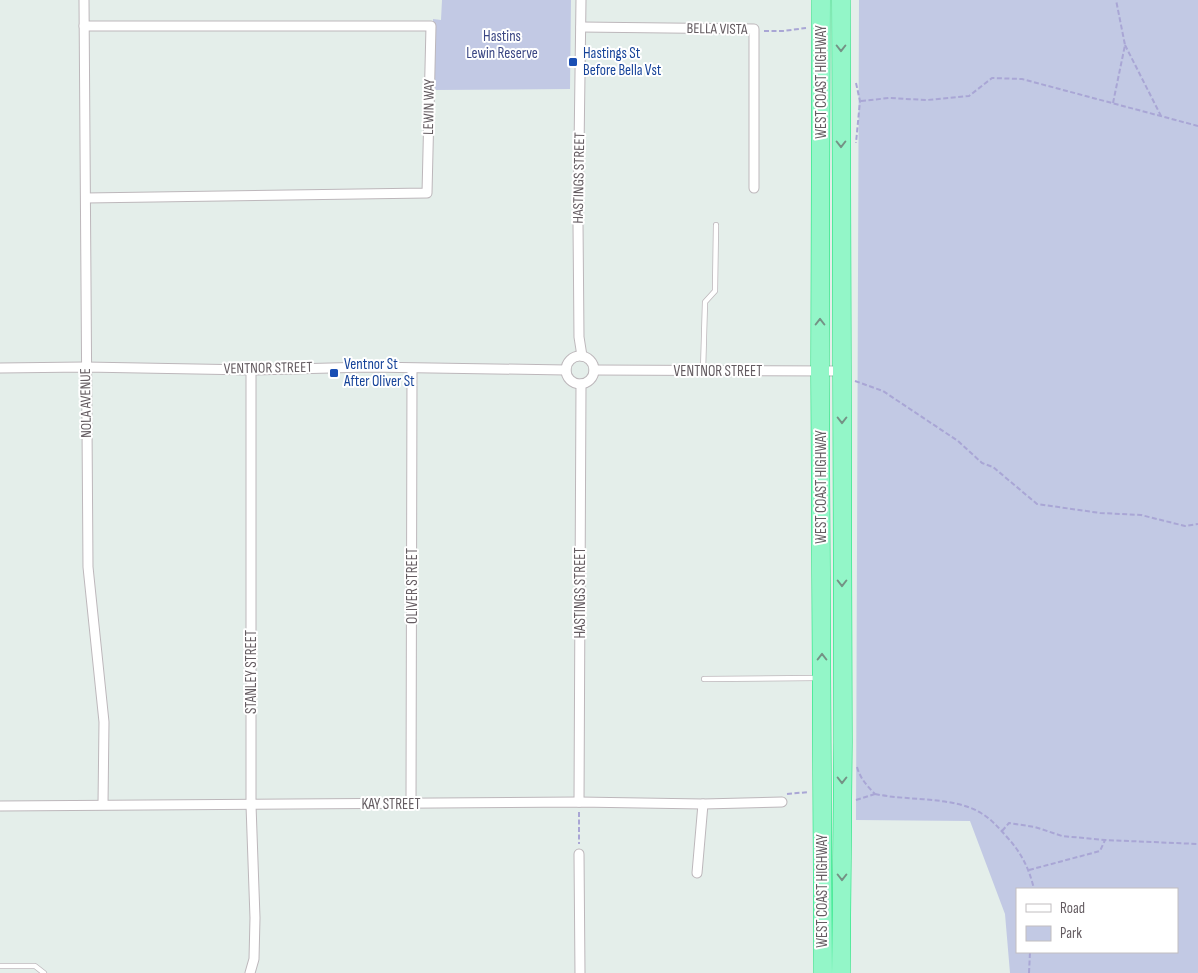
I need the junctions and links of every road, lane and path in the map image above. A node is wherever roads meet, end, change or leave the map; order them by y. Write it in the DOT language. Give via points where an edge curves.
graph roads {
  1 [pos="84,0"];
  2 [pos="581,0"];
  3 [pos="821,0"];
  4 [pos="841,0"];
  5 [pos="1116,0"];
  6 [pos="84,26"];
  7 [pos="581,27"];
  8 [pos="808,28"];
  9 [pos="754,32"];
  10 [pos="1125,45"];
  11 [pos="841,95"];
  12 [pos="860,101"];
  13 [pos="1113,103"];
  14 [pos="1161,116"];
  15 [pos="821,118"];
  16 [pos="1198,126"];
  17 [pos="754,188"];
  18 [pos="86,198"];
  19 [pos="716,225"];
  20 [pos="582,356"];
  21 [pos="85,367"];
  22 [pos="0,368"];
  23 [pos="412,368"];
  24 [pos="251,370"];
  25 [pos="566,370"];
  26 [pos="594,370"];
  27 [pos="703,371"];
  28 [pos="820,371"];
  29 [pos="848,376"];
  30 [pos="581,384"];
  31 [pos="1198,524"];
  32 [pos="822,678"];
  33 [pos="704,679"];
  34 [pos="822,741"];
  35 [pos="842,742"];
  36 [pos="875,794"];
  37 [pos="579,802"];
  38 [pos="782,802"];
  39 [pos="103,804"];
  40 [pos="411,804"];
  41 [pos="703,804"];
  42 [pos="251,805"];
  43 [pos="0,806"];
  44 [pos="1002,831"];
  45 [pos="1105,840"];
  46 [pos="1198,844"];
  47 [pos="579,854"];
  48 [pos="1029,870"];
  49 [pos="696,873"];
  50 [pos="1034,888"];
  51 [pos="1030,953"];
  52 [pos="0,966"];
  53 [pos="44,973"];
  54 [pos="250,973"];
  55 [pos="580,973"];
  56 [pos="823,973"];
  57 [pos="841,973"];
  58 [pos="1029,973"];
  1 -- 6 [label="street, NOLA AVENUE"];
  2 -- 7 [label="street, HASTINGS STREET"];
  3 -- 15 [label="highway, WEST COAST HIGHWAY"];
  4 -- 11 [label="highway, WEST COAST HIGHWAY, one-way"];
  5 -- 10 [label="path"];
  6 -- 18 [label="street, NOLA AVENUE"];
  6 -- 18 [label="street, LEWIN WAY" via="431,26 428,193"];
  7 -- 9 [label="street, BELLA VISTA" via="754,29"];
  7 -- 20 [label="street, HASTINGS STREET" via="578,232"];
  8 -- 9 [label="path"];
  9 -- 17 [label="street, BELLA VISTA"];
  10 -- 13 [label="path"];
  10 -- 14 [label="path"];
  11 -- 15 [label="highway" via="830,96"];
  11 -- 29 [label="highway, WEST COAST HIGHWAY, one-way"];
  12 -- 13 [label="path" via="970,96 992,78 1022,79"];
  13 -- 14 [label="path"];
  14 -- 16 [label="path"];
  28 -- 15 [label="highway, WEST COAST HIGHWAY, one-way"];
  18 -- 21 [label="street, NOLA AVENUE"];
  19 -- 27 [label="lane" via="715,291 705,302"];
  20 -- 25 [label="street" via="572,359"];
  20 -- 26 [label="street" via="591,361"];
  21 -- 22 [label="street, VENTNOR STREET"];
  21 -- 24 [label="street, VENTNOR STREET"];
  21 -- 39 [label="street, NOLA AVENUE" via="88,567 104,722"];
  23 -- 24 [label="street, VENTNOR STREET"];
  23 -- 25 [label="street, VENTNOR STREET"];
  23 -- 40 [label="street, OLIVER STREET"];
  24 -- 42 [label="street, STANLEY STREET"];
  25 -- 30 [label="street" via="571,381"];
  26 -- 27 [label="street, VENTNOR STREET"];
  26 -- 30 [label="street" via="588,382"];
  27 -- 28 [label="street, VENTNOR STREET"];
  28 -- 29 [label="street, VENTNOR STREET"];
  32 -- 28 [label="highway, WEST COAST HIGHWAY, one-way"];
  29 -- 31 [label="path" via="883,391 951,436 1037,504 1100,514 1141,515 1185,526"];
  29 -- 35 [label="highway, WEST COAST HIGHWAY, one-way"];
  30 -- 37 [label="street, HASTINGS STREET"];
  32 -- 33 [label="lane"];
  32 -- 34 [label="highway, WEST COAST HIGHWAY"];
  34 -- 35 [label="highway"];
  34 -- 56 [label="highway, WEST COAST HIGHWAY"];
  35 -- 57 [label="highway, WEST COAST HIGHWAY, one-way"];
  36 -- 44 [label="path" via="961,805 978,811"];
  37 -- 40 [label="street, KAY STREET"];
  37 -- 41 [label="street, KAY STREET"];
  37 -- 47 [label="path"];
  38 -- 41 [label="street, KAY STREET"];
  39 -- 42 [label="street, KAY STREET"];
  39 -- 43 [label="street, KAY STREET"];
  40 -- 42 [label="street, KAY STREET"];
  41 -- 49 [label="street"];
  42 -- 54 [label="street, STANLEY STREET" via="254,959"];
  44 -- 45 [label="path" via="1009,823 1062,836"];
  44 -- 48 [label="path" via="1021,854"];
  45 -- 46 [label="path"];
  45 -- 48 [label="path" via="1100,851"];
  47 -- 55 [label="street"];
  48 -- 50 [label="path"];
  51 -- 58 [label="path"];
  52 -- 53 [label="lane" via="35,966"];
}
